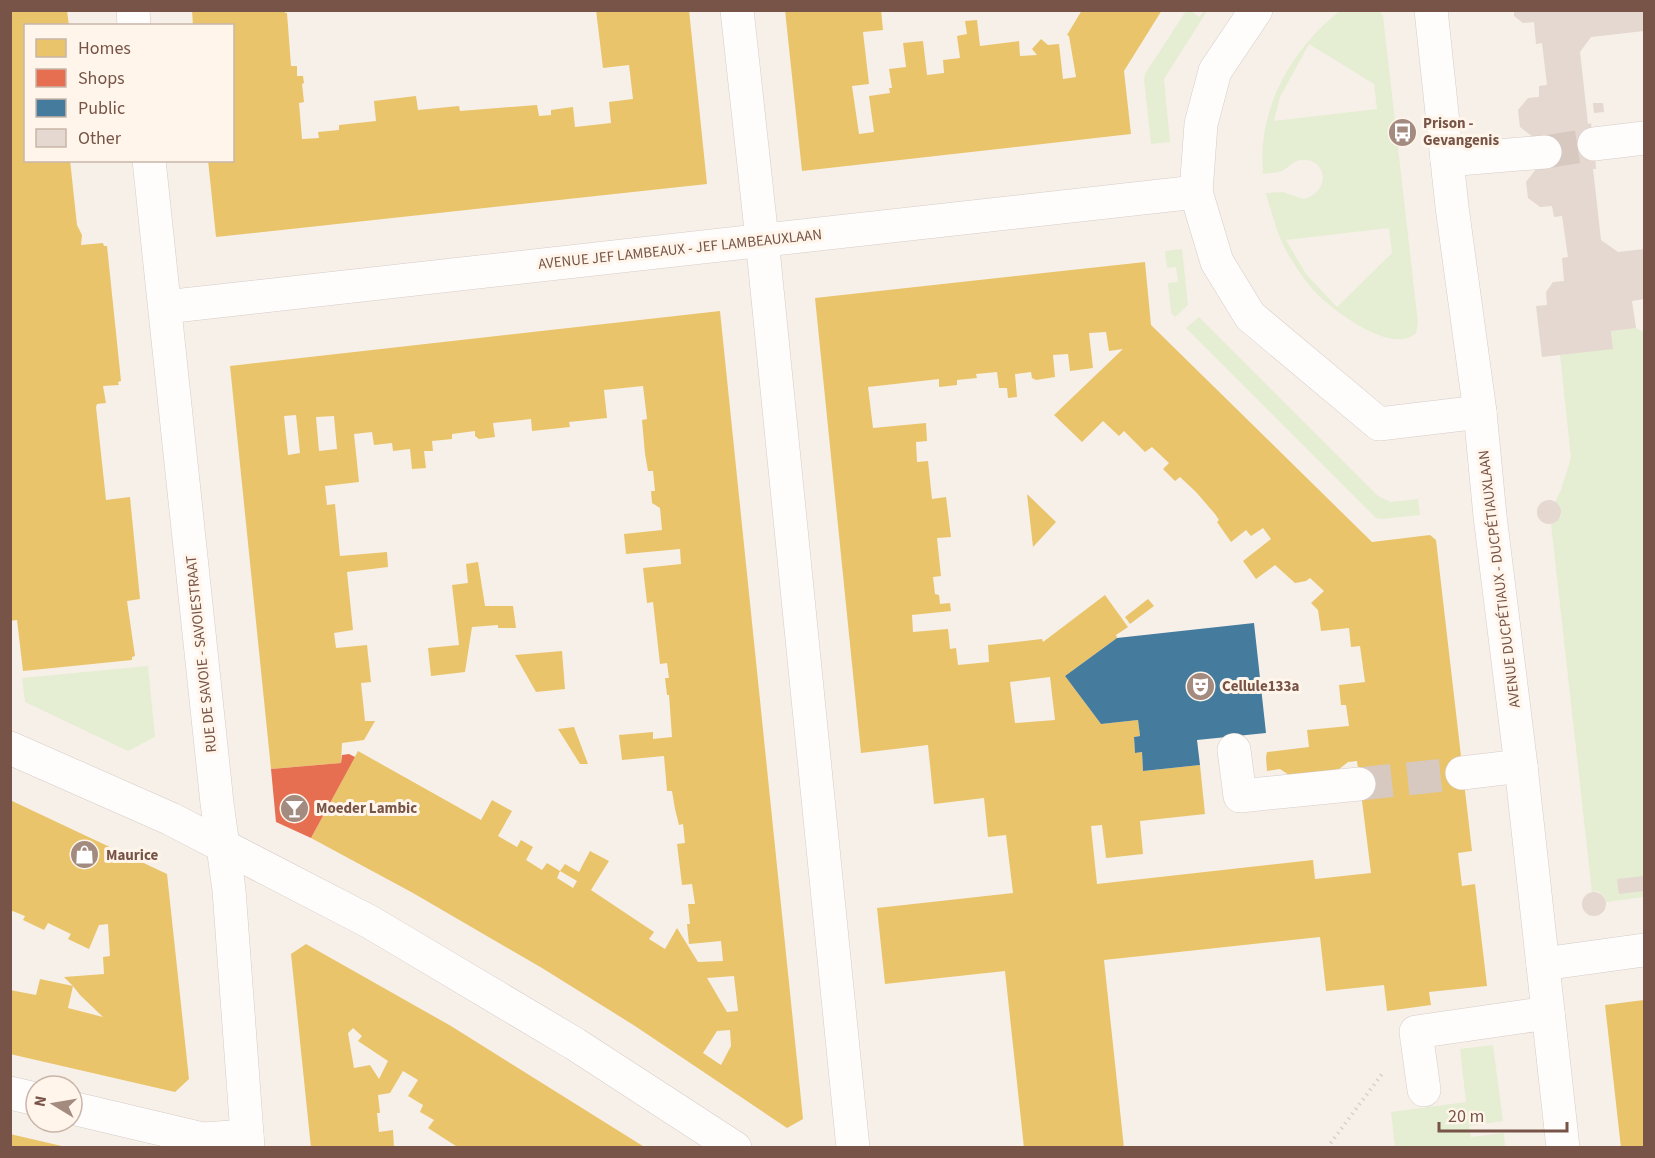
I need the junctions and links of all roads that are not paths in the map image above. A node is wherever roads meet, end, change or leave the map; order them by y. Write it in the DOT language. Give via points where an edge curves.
graph roads {
  1 [pos="737,10"];
  2 [pos="1257,10"];
  3 [pos="1431,10"];
  4 [pos="1644,138"];
  5 [pos="1594,144"];
  6 [pos="1545,152"];
  7 [pos="1447,160"];
  8 [pos="149,162"];
  9 [pos="1196,192"];
  10 [pos="762,239"];
  11 [pos="165,307"];
  12 [pos="1480,412"];
  13 [pos="10,748"];
  14 [pos="1234,750"];
  15 [pos="1521,766"];
  16 [pos="1462,772"];
  17 [pos="1359,784"];
  18 [pos="223,847"];
  19 [pos="1644,950"];
  20 [pos="1543,963"];
  21 [pos="1548,1013"];
  22 [pos="1424,1090"];
  23 [pos="84,1111"];
  24 [pos="247,1142"];
  25 [pos="735,1148"];
  26 [pos="853,1148"];
  27 [pos="1563,1148"];
  1 -- 10 [label="street"];
  2 -- 9 [label="street" via="1215,71 1201,124"];
  3 -- 7 [label="street, AVENUE DUCPÉTIAUX - DUCPÉTIAUXLAAN"];
  4 -- 5 [label="street"];
  6 -- 7 [label="street"];
  7 -- 12 [label="street, AVENUE DUCPÉTIAUX - DUCPÉTIAUXLAAN"];
  8 -- 11 [label="street, RUE DE SAVOIE - SAVOIESTRAAT"];
  9 -- 10 [label="street, AVENUE JEF LAMBEAUX - JEF LAMBEAUXLAAN"];
  9 -- 12 [label="street" via="1217,262 1250,316 1379,424"];
  10 -- 11 [label="street, AVENUE JEF LAMBEAUX - JEF LAMBEAUXLAAN"];
  10 -- 26 [label="street"];
  11 -- 18 [label="street, RUE DE SAVOIE - SAVOIESTRAAT"];
  12 -- 15 [label="street, AVENUE DUCPÉTIAUX - DUCPÉTIAUXLAAN"];
  13 -- 18 [label="street" via="171,819"];
  14 -- 17 [label="street" via="1240,796"];
  15 -- 16 [label="street"];
  15 -- 20 [label="street, AVENUE DUCPÉTIAUX - DUCPÉTIAUXLAAN"];
  18 -- 24 [label="street, RUE DE SAVOIE - SAVOIESTRAAT"];
  18 -- 25 [label="street" via="370,922 575,1044"];
  19 -- 20 [label="street"];
  20 -- 21 [label="street, AVENUE DUCPÉTIAUX - DUCPÉTIAUXLAAN"];
  21 -- 22 [label="street" via="1416,1032"];
  21 -- 27 [label="street, AVENUE DUCPÉTIAUX - DUCPÉTIAUXLAAN"];
  23 -- 24 [label="street" via="203,1139"];
}
